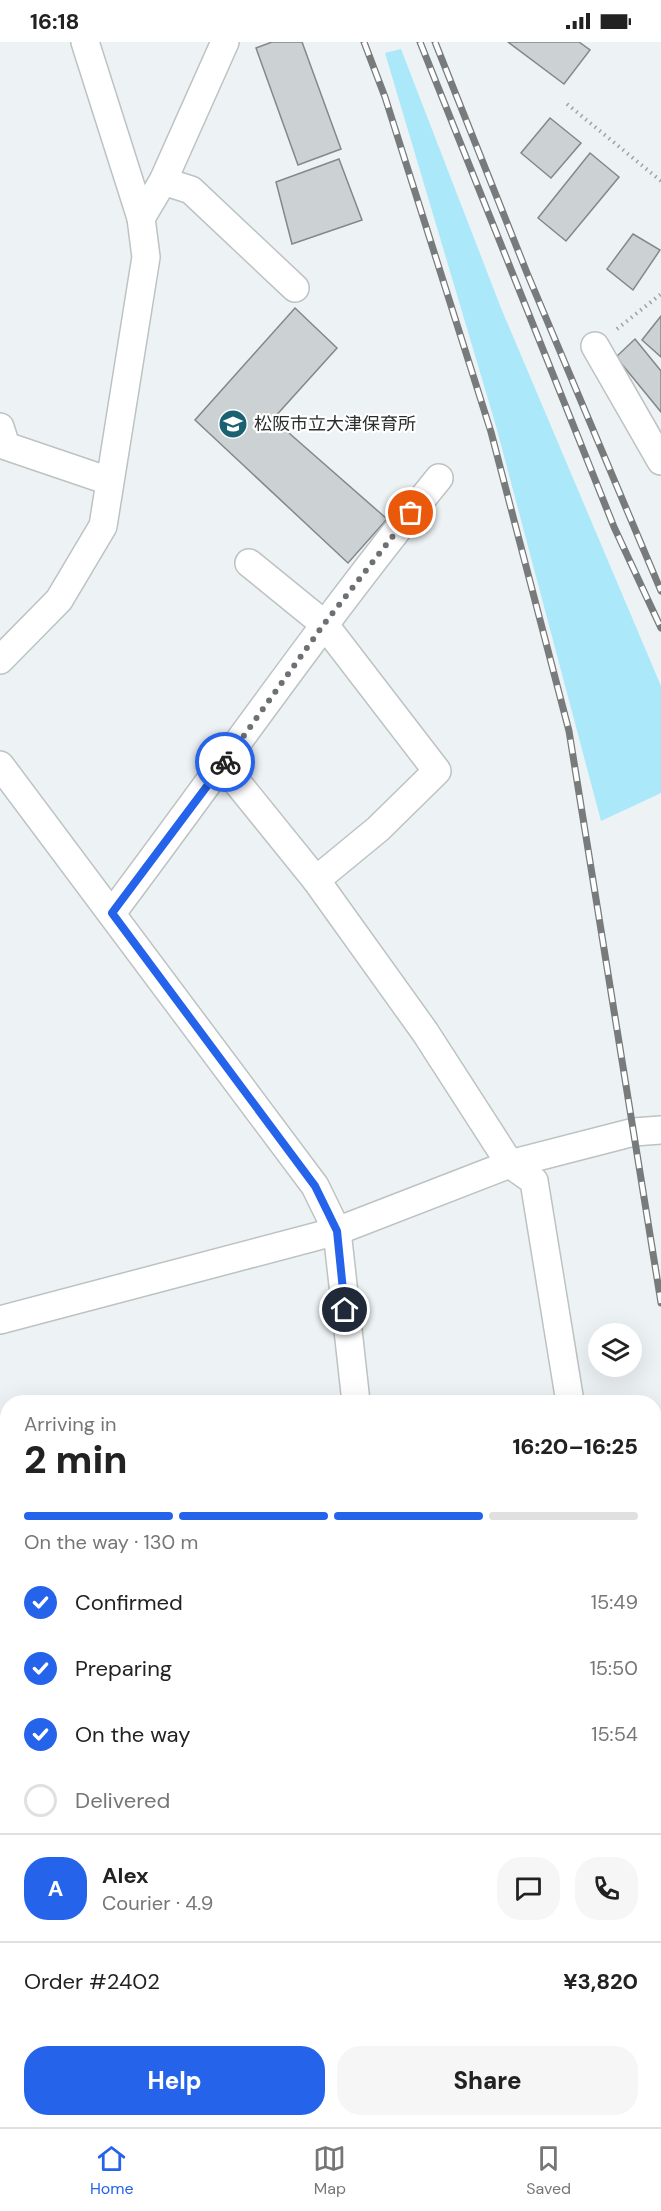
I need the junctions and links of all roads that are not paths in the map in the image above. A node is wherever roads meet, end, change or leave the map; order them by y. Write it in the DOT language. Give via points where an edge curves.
graph roads {
  1 [pos="85,42"];
  2 [pos="225,42"];
  3 [pos="163,181"];
  4 [pos="141,218"];
  5 [pos="296,288"];
  6 [pos="596,346"];
  7 [pos="0,426"];
  8 [pos="661,460"];
  9 [pos="439,478"];
  10 [pos="109,481"];
  11 [pos="249,563"];
  12 [pos="324,624"];
  13 [pos="0,660"];
  14 [pos="0,765"];
  15 [pos="223,765"];
  16 [pos="316,880"];
  17 [pos="112,913"];
  18 [pos="661,1130"];
  19 [pos="510,1164"];
  20 [pos="337,1231"];
  21 [pos="0,1320"];
  22 [pos="355,1395"];
  23 [pos="569,1395"];
  1 -- 4 [label="street"];
  2 -- 3 [label="street"];
  3 -- 4 [label="street"];
  3 -- 5 [label="street" via="191,190"];
  4 -- 10 [label="street" via="146,257"];
  6 -- 8 [label="street"];
  7 -- 10 [label="street" via="6,446"];
  9 -- 12 [label="street"];
  10 -- 13 [label="street" via="103,526 59,600"];
  11 -- 12 [label="street"];
  12 -- 15 [label="street"];
  12 -- 16 [label="street" via="437,771 378,829"];
  14 -- 17 [label="street"];
  15 -- 16 [label="street"];
  15 -- 17 [label="street"];
  16 -- 19 [label="street" via="425,1032"];
  17 -- 20 [label="street" via="315,1186"];
  18 -- 19 [label="street" via="634,1132"];
  19 -- 20 [label="street"];
  19 -- 23 [label="street" via="534,1181"];
  20 -- 21 [label="street"];
  20 -- 22 [label="street"];
}
